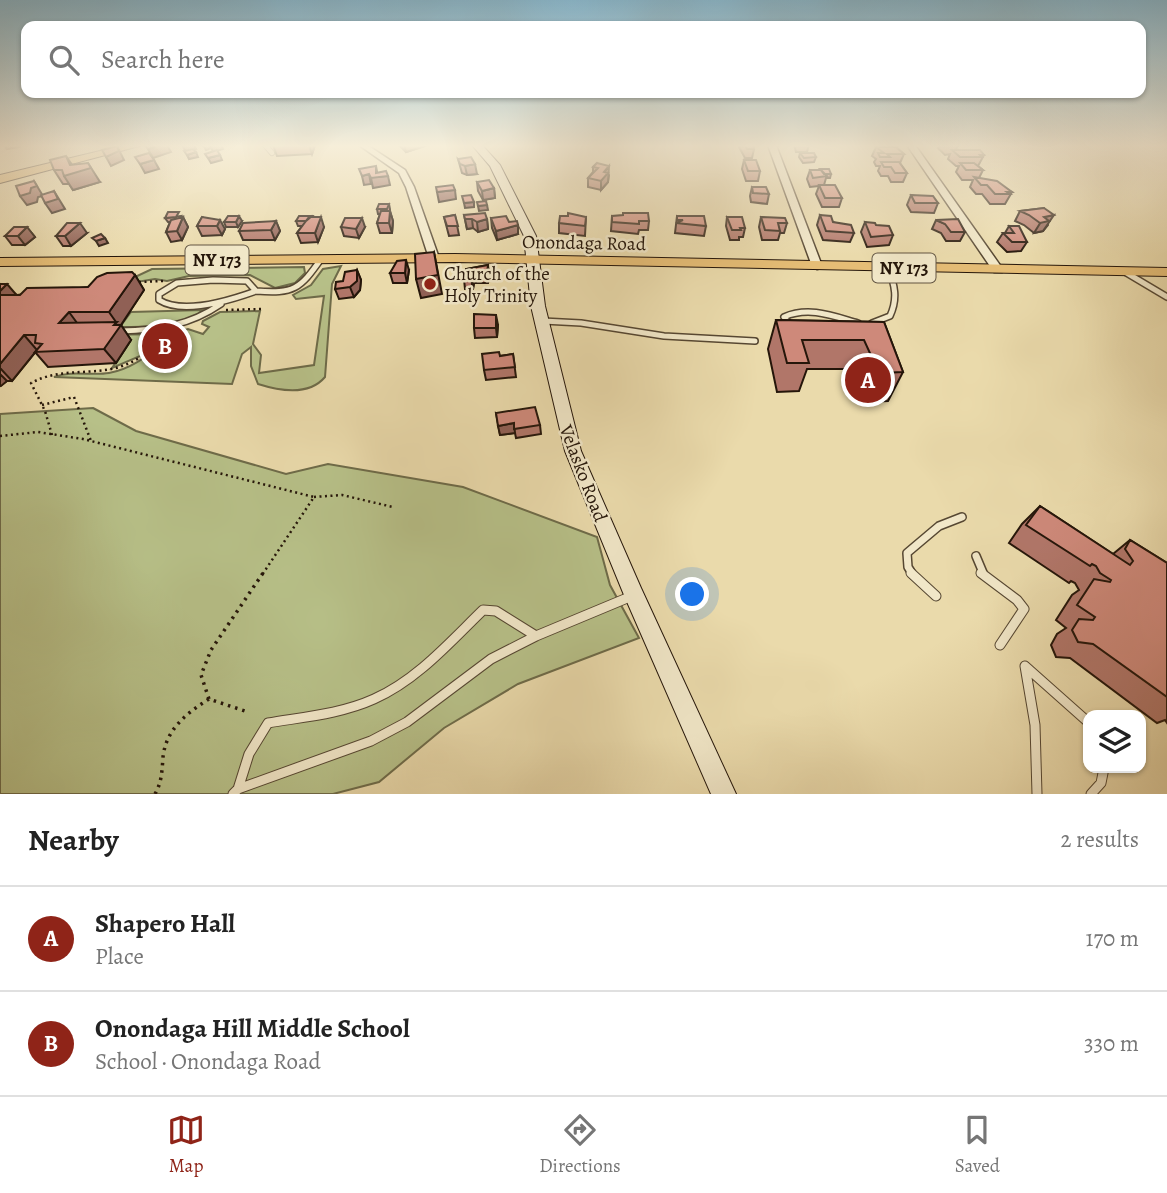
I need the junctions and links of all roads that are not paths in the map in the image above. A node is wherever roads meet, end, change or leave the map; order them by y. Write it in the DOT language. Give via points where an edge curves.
graph roads {
  1 [pos="406,182"];
  2 [pos="503,182"];
  3 [pos="786,182"];
  4 [pos="937,182"];
  5 [pos="434,258"];
  6 [pos="321,259"];
  7 [pos="531,260"];
  8 [pos="0,262"];
  9 [pos="817,267"];
  10 [pos="888,268"];
  11 [pos="998,270"];
  12 [pos="1125,271"];
  13 [pos="1167,272"];
  14 [pos="256,291"];
  15 [pos="1167,298"];
  16 [pos="222,307"];
  17 [pos="541,321"];
  18 [pos="800,329"];
  19 [pos="115,331"];
  20 [pos="755,341"];
  21 [pos="961,517"];
  22 [pos="976,556"];
  23 [pos="634,595"];
  24 [pos="936,596"];
  25 [pos="536,636"];
  26 [pos="1000,645"];
  27 [pos="1083,718"];
  28 [pos="1103,773"];
  29 [pos="235,792"];
  30 [pos="724,794"];
  31 [pos="1037,794"];
  32 [pos="1091,794"];
  1 -- 5 [label="street"];
  2 -- 7 [label="street, Velasko Road" via="530,236"];
  3 -- 9 [label="street"];
  4 -- 11 [label="street"];
  5 -- 6 [label="main road, Onondaga Road / NY 173"];
  5 -- 7 [label="main road, Onondaga Road / NY 173"];
  6 -- 8 [label="main road, Onondaga Road / NY 173"];
  6 -- 14 [label="lane" via="310,277 294,289"];
  7 -- 9 [label="main road, Onondaga Road / NY 173"];
  7 -- 17 [label="street, Velasko Road"];
  9 -- 10 [label="main road, Onondaga Road / NY 173"];
  10 -- 11 [label="main road, Onondaga Road / NY 173"];
  10 -- 18 [label="lane" via="898,294 890,316 863,325 812,312 784,317"];
  11 -- 12 [label="main road, Onondaga Road / NY 173"];
  12 -- 13 [label="main road, Onondaga Road / NY 173"];
  12 -- 15 [label="lane"];
  14 -- 16 [label="lane"];
  14 -- 16 [label="lane" via="247,281 180,282 159,294 159,300 167,305"];
  16 -- 19 [label="lane" via="180,327"];
  17 -- 20 [label="lane"];
  17 -- 23 [label="street, Velasko Road" via="573,451"];
  21 -- 24 [label="lane" via="940,526 907,553 908,572"];
  22 -- 26 [label="lane" via="981,573 1024,609"];
  23 -- 25 [label="lane"];
  23 -- 30 [label="street, Velasko Road"];
  25 -- 29 [label="lane" via="491,659 407,722 371,741"];
  25 -- 29 [label="lane" via="496,611 483,610 424,666 374,699 268,723 253,742"];
  27 -- 31 [label="lane" via="1025,666 1035,725"];
  28 -- 32 [label="lane"];
}
